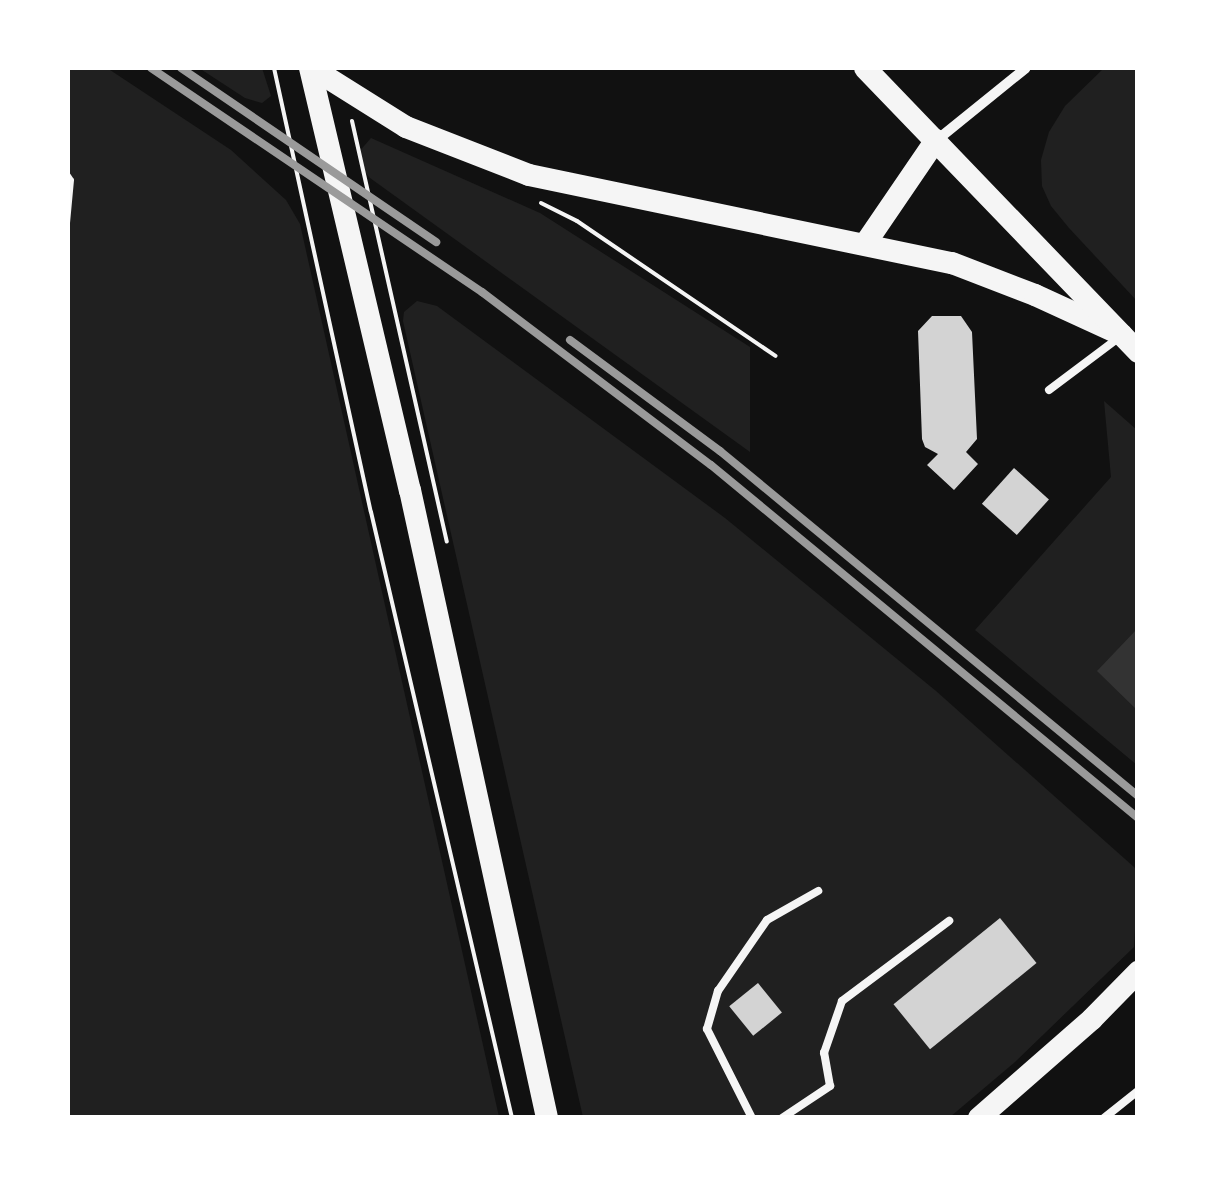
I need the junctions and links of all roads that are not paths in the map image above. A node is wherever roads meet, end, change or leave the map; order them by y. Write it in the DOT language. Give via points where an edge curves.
graph roads {
  1 [pos="311,68"];
  2 [pos="865,68"];
  3 [pos="1026,68"];
  4 [pos="936,140"];
  5 [pos="865,244"];
  6 [pos="1130,344"];
  7 [pos="1049,390"];
  8 [pos="818,891"];
  9 [pos="948,921"];
  10 [pos="1138,972"];
  11 [pos="1138,1092"];
  12 [pos="547,1118"];
  13 [pos="752,1118"];
  14 [pos="782,1118"];
  15 [pos="979,1118"];
  16 [pos="1104,1118"];
  1 -- 5 [label="main road" via="406,128 529,175"];
  1 -- 12 [label="main road"];
  2 -- 4 [label="main road"];
  3 -- 4 [label="street"];
  4 -- 5 [label="main road"];
  4 -- 6 [label="main road"];
  5 -- 6 [label="main road" via="952,263 1035,295"];
  6 -- 7 [label="lane"];
  8 -- 13 [label="lane" via="767,920 714,1004 707,1030"];
  9 -- 14 [label="lane" via="842,1001 824,1053 830,1086"];
  10 -- 15 [label="main road"];
  11 -- 16 [label="lane"];
}
